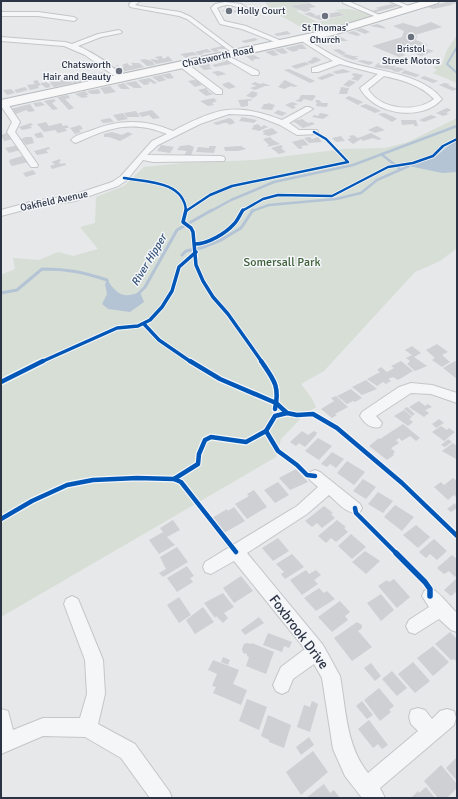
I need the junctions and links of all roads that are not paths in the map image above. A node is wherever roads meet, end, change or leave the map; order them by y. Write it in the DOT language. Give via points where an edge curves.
graph roads {
  1 [pos="137,1"];
  2 [pos="392,1"];
  3 [pos="434,1"];
  4 [pos="345,2"];
  5 [pos="410,8"];
  6 [pos="245,9"];
  7 [pos="1,14"];
  8 [pos="380,17"];
  9 [pos="74,19"];
  10 [pos="120,32"];
  11 [pos="1,39"];
  12 [pos="302,39"];
  13 [pos="282,43"];
  14 [pos="73,46"];
  15 [pos="236,53"];
  16 [pos="224,56"];
  17 [pos="340,61"];
  18 [pos="182,64"];
  19 [pos="315,70"];
  20 [pos="255,73"];
  21 [pos="382,74"];
  22 [pos="120,78"];
  23 [pos="2,104"];
  24 [pos="309,109"];
  25 [pos="228,112"];
  26 [pos="283,123"];
  27 [pos="314,132"];
  28 [pos="172,133"];
  29 [pos="75,140"];
  30 [pos="141,157"];
  31 [pos="221,159"];
  32 [pos="34,165"];
  33 [pos="1,213"];
  34 [pos="457,398"];
  35 [pos="375,423"];
  36 [pos="315,476"];
  37 [pos="328,487"];
  38 [pos="355,508"];
  39 [pos="236,552"];
  40 [pos="211,567"];
  41 [pos="72,604"];
  42 [pos="457,624"];
  43 [pos="415,626"];
  44 [pos="317,651"];
  45 [pos="282,685"];
  46 [pos="418,717"];
  47 [pos="1,718"];
  48 [pos="447,718"];
  49 [pos="87,728"];
  50 [pos="431,732"];
  51 [pos="4,743"];
  52 [pos="370,793"];
  53 [pos="162,798"];
  1 -- 15 [label="street" via="132,6 172,12 188,18"];
  2 -- 5 [label="street"];
  3 -- 5 [label="highway, Chatsworth Road"];
  4 -- 8 [label="street"];
  5 -- 8 [label="highway, Chatsworth Road"];
  6 -- 13 [label="street" via="242,5 235,4 218,5 214,8 222,23 244,27"];
  7 -- 9 [label="street" via="38,14"];
  8 -- 12 [label="highway, Chatsworth Road"];
  10 -- 14 [label="street" via="100,35"];
  11 -- 14 [label="street"];
  12 -- 13 [label="highway, Chatsworth Road"];
  12 -- 17 [label="street"];
  13 -- 15 [label="highway, Chatsworth Road"];
  14 -- 22 [label="street" via="101,61"];
  15 -- 16 [label="highway, Chatsworth Road"];
  16 -- 18 [label="highway, Chatsworth Road"];
  16 -- 20 [label="street"];
  17 -- 19 [label="street"];
  17 -- 21 [label="street"];
  18 -- 22 [label="highway, Chatsworth Road"];
  18 -- 25 [label="street" via="222,96"];
  21 -- 21 [label="street" via="424,87 435,93 438,99 433,105 408,112 385,105 369,96 364,88"];
  22 -- 23 [label="highway, Chatsworth Road"];
  23 -- 32 [label="street" via="16,122 11,132"];
  24 -- 26 [label="street"];
  25 -- 26 [label="street, Oakfield Avenue" via="251,113"];
  25 -- 28 [label="street, Oakfield Avenue"];
  26 -- 27 [label="street, Oakfield Avenue" via="292,134"];
  28 -- 29 [label="street" via="139,122 125,127 95,130"];
  28 -- 30 [label="street, Oakfield Avenue" via="155,143"];
  30 -- 31 [label="street"];
  30 -- 33 [label="street, Oakfield Avenue" via="124,178 115,184 72,199 34,204"];
  34 -- 35 [label="street" via="421,388 404,390 367,416"];
  36 -- 37 [label="street"];
  37 -- 38 [label="street"];
  37 -- 39 [label="street" via="302,510"];
  39 -- 40 [label="street"];
  39 -- 44 [label="street, Foxbrook Drive"];
  41 -- 49 [label="street" via="94,660 96,694"];
  42 -- 43 [label="street" via="435,603"];
  44 -- 45 [label="street" via="287,674"];
  44 -- 52 [label="street, Foxbrook Drive" via="331,676 343,749 352,769"];
  46 -- 50 [label="street"];
  47 -- 51 [label="street"];
  48 -- 50 [label="street, Foxbrook Drive"];
  49 -- 51 [label="street" via="42,727"];
  49 -- 53 [label="street" via="128,751"];
  50 -- 52 [label="street, Foxbrook Drive"];
}
